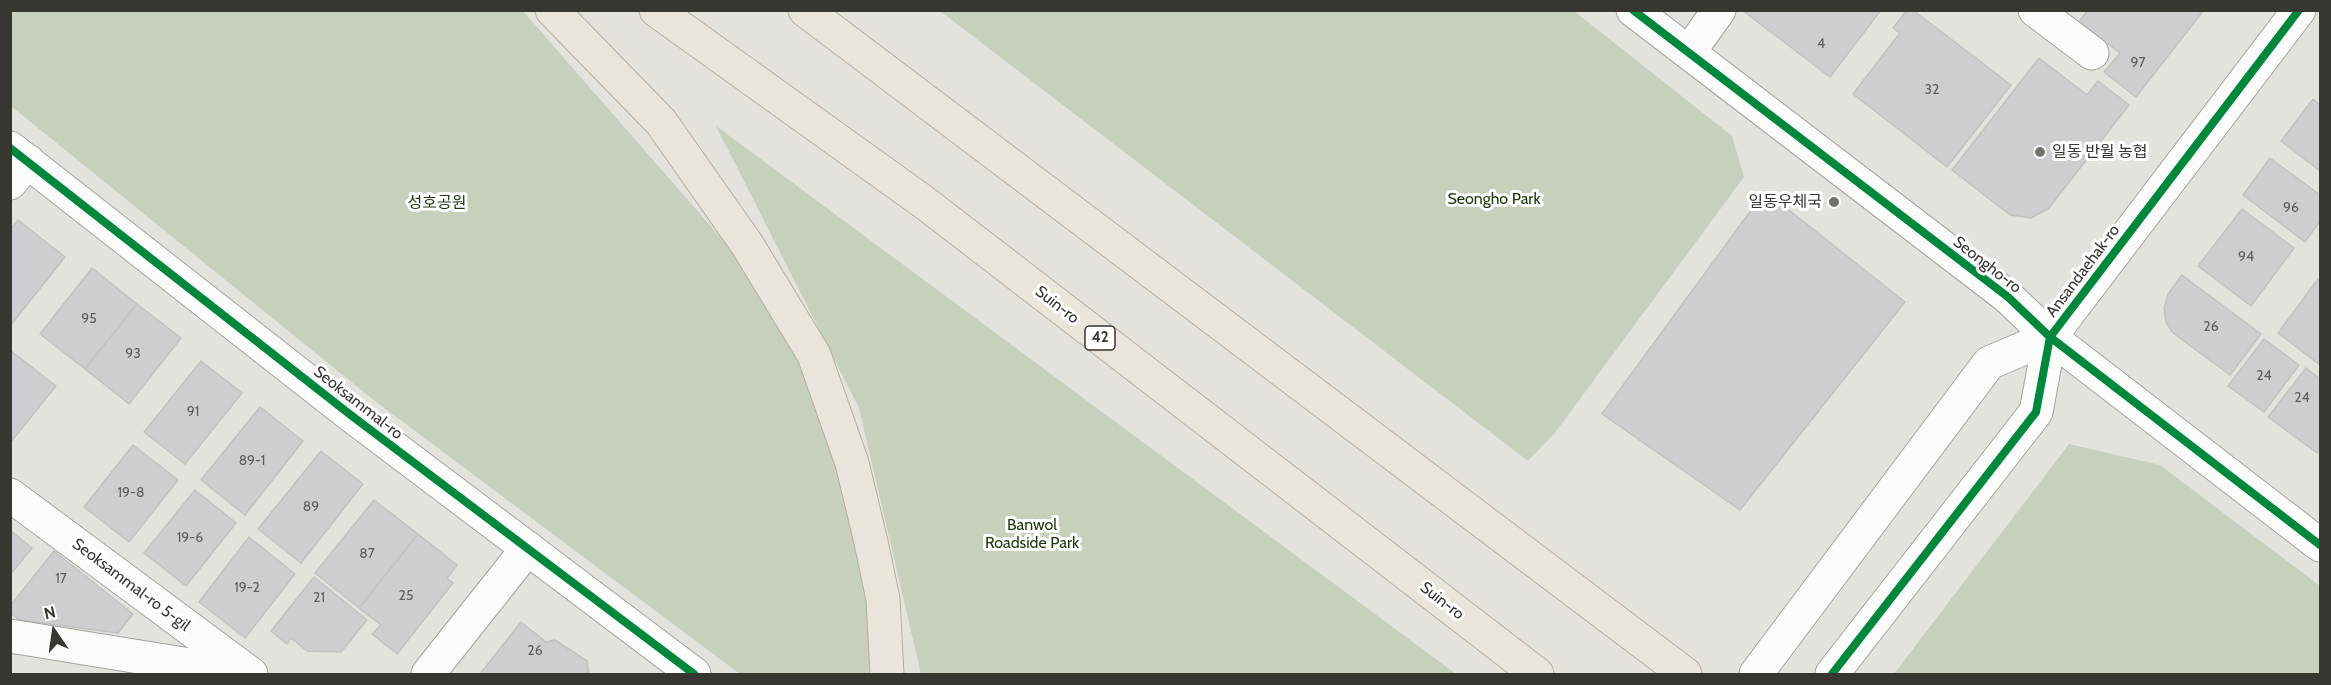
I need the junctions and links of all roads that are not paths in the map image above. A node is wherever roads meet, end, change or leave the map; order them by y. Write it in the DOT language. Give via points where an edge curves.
graph roads {
  1 [pos="552,10"];
  2 [pos="656,10"];
  3 [pos="806,10"];
  4 [pos="1633,10"];
  5 [pos="1719,10"];
  6 [pos="2035,10"];
  7 [pos="2299,10"];
  8 [pos="1689,52"];
  9 [pos="2092,54"];
  10 [pos="16,164"];
  11 [pos="2050,337"];
  12 [pos="10,495"];
  13 [pos="2320,545"];
  14 [pos="528,548"];
  15 [pos="10,636"];
  16 [pos="1679,670"];
  17 [pos="245,675"];
  18 [pos="251,675"];
  19 [pos="428,675"];
  20 [pos="694,675"];
  21 [pos="888,675"];
  22 [pos="1537,675"];
  23 [pos="1756,675"];
  24 [pos="1832,675"];
  1 -- 21 [label="highway" via="661,122 748,246 814,355 852,463 871,542 883,599"];
  2 -- 22 [label="highway, Suin-ro / 42" via="926,203"];
  3 -- 16 [label="highway"];
  4 -- 8 [label="street, Seongho-ro"];
  5 -- 8 [label="street"];
  6 -- 9 [label="street"];
  7 -- 11 [label="street, Ansandaehak-ro"];
  8 -- 11 [label="street, Seongho-ro" via="2008,297"];
  10 -- 14 [label="street, Seoksammal-ro"];
  11 -- 13 [label="street, Seongho-ro"];
  11 -- 23 [label="street, Ansandaehak-ro" via="1989,363"];
  11 -- 24 [label="street, Ansandaehak-ro" via="2036,412"];
  12 -- 18 [label="street, Seoksammal-ro 5-gil"];
  14 -- 19 [label="street"];
  14 -- 20 [label="street, Seoksammal-ro"];
  15 -- 17 [label="street"];
}
